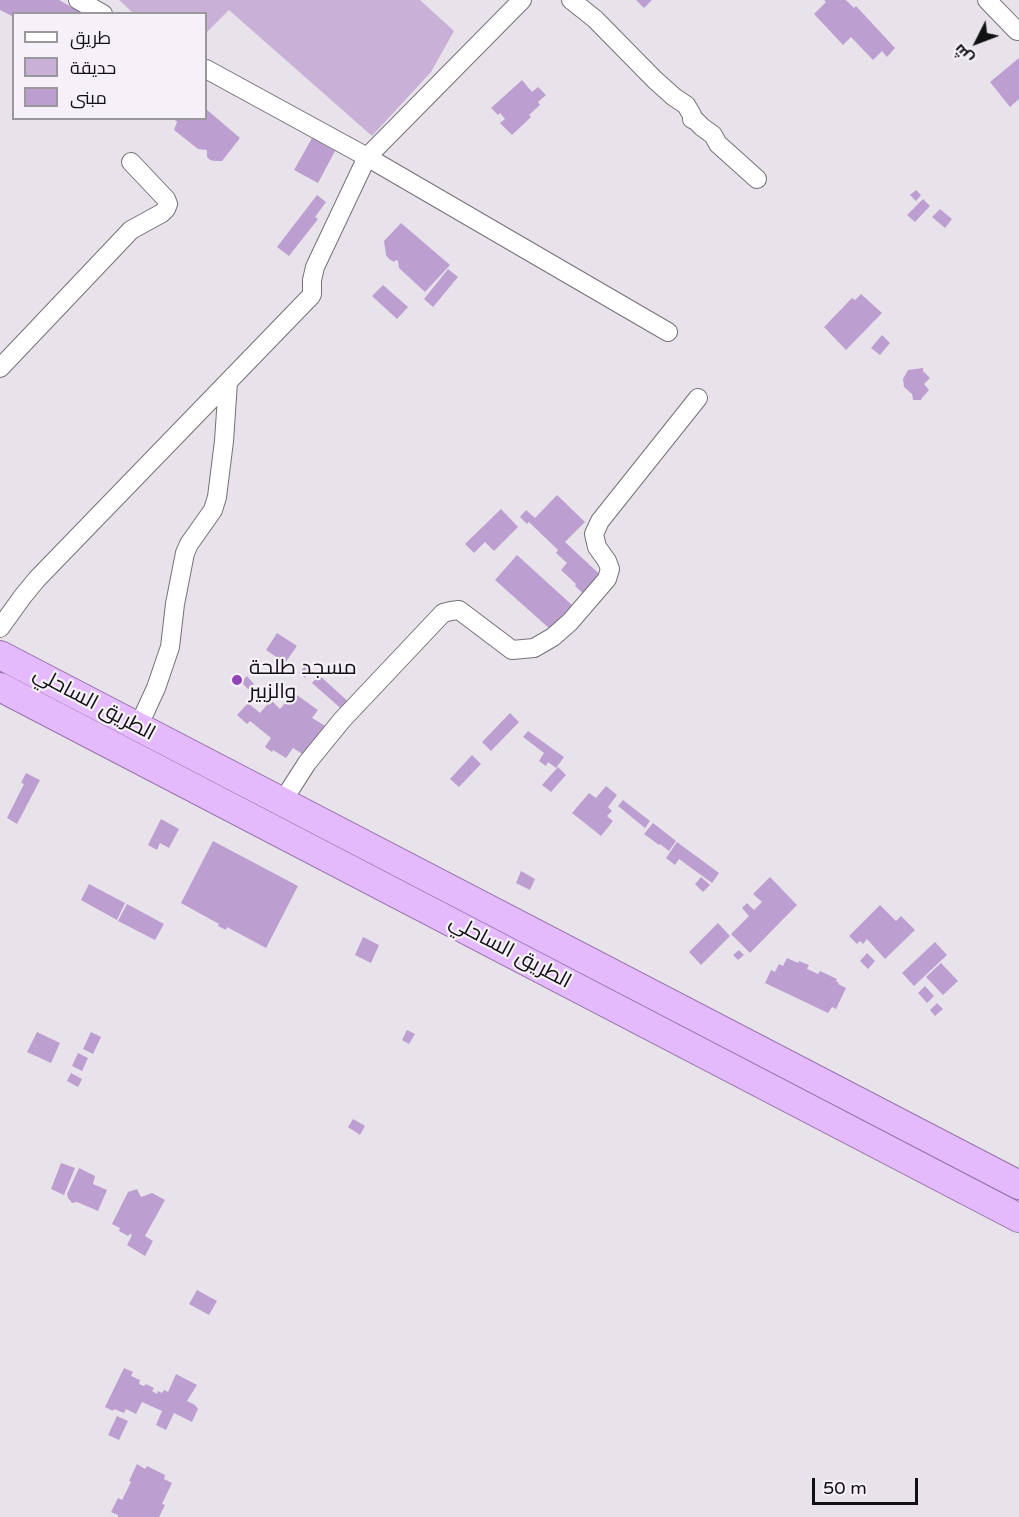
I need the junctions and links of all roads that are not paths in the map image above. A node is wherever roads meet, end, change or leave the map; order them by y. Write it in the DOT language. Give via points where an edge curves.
graph roads {
  1 [pos="78,0"];
  2 [pos="522,0"];
  3 [pos="571,0"];
  4 [pos="987,0"];
  5 [pos="99,12"];
  6 [pos="1018,32"];
  7 [pos="207,70"];
  8 [pos="367,157"];
  9 [pos="131,162"];
  10 [pos="758,180"];
  11 [pos="668,332"];
  12 [pos="0,368"];
  13 [pos="228,382"];
  14 [pos="698,398"];
  15 [pos="0,628"];
  16 [pos="0,655"];
  17 [pos="0,687"];
  18 [pos="138,727"];
  19 [pos="282,802"];
  20 [pos="1019,1185"];
  21 [pos="1019,1218"];
  1 -- 5 [label="street"];
  2 -- 8 [label="street"];
  3 -- 10 [label="street" via="686,105 692,119"];
  4 -- 6 [label="street"];
  7 -- 8 [label="street"];
  8 -- 11 [label="street"];
  8 -- 13 [label="street" via="315,267 312,294"];
  9 -- 12 [label="street" via="166,199 166,209 131,230"];
  13 -- 15 [label="street" via="37,579"];
  13 -- 18 [label="street" via="213,510 185,553 170,647"];
  14 -- 19 [label="street" via="600,520 594,534 610,569 607,579 570,622 534,648 512,650 459,610 443,614 342,720"];
  16 -- 18 [label="highway, الطريق الساحلي"];
  17 -- 21 [label="highway, الطريق الساحلي"];
  18 -- 19 [label="highway, الطريق الساحلي"];
  19 -- 20 [label="highway, الطريق الساحلي"];
}
